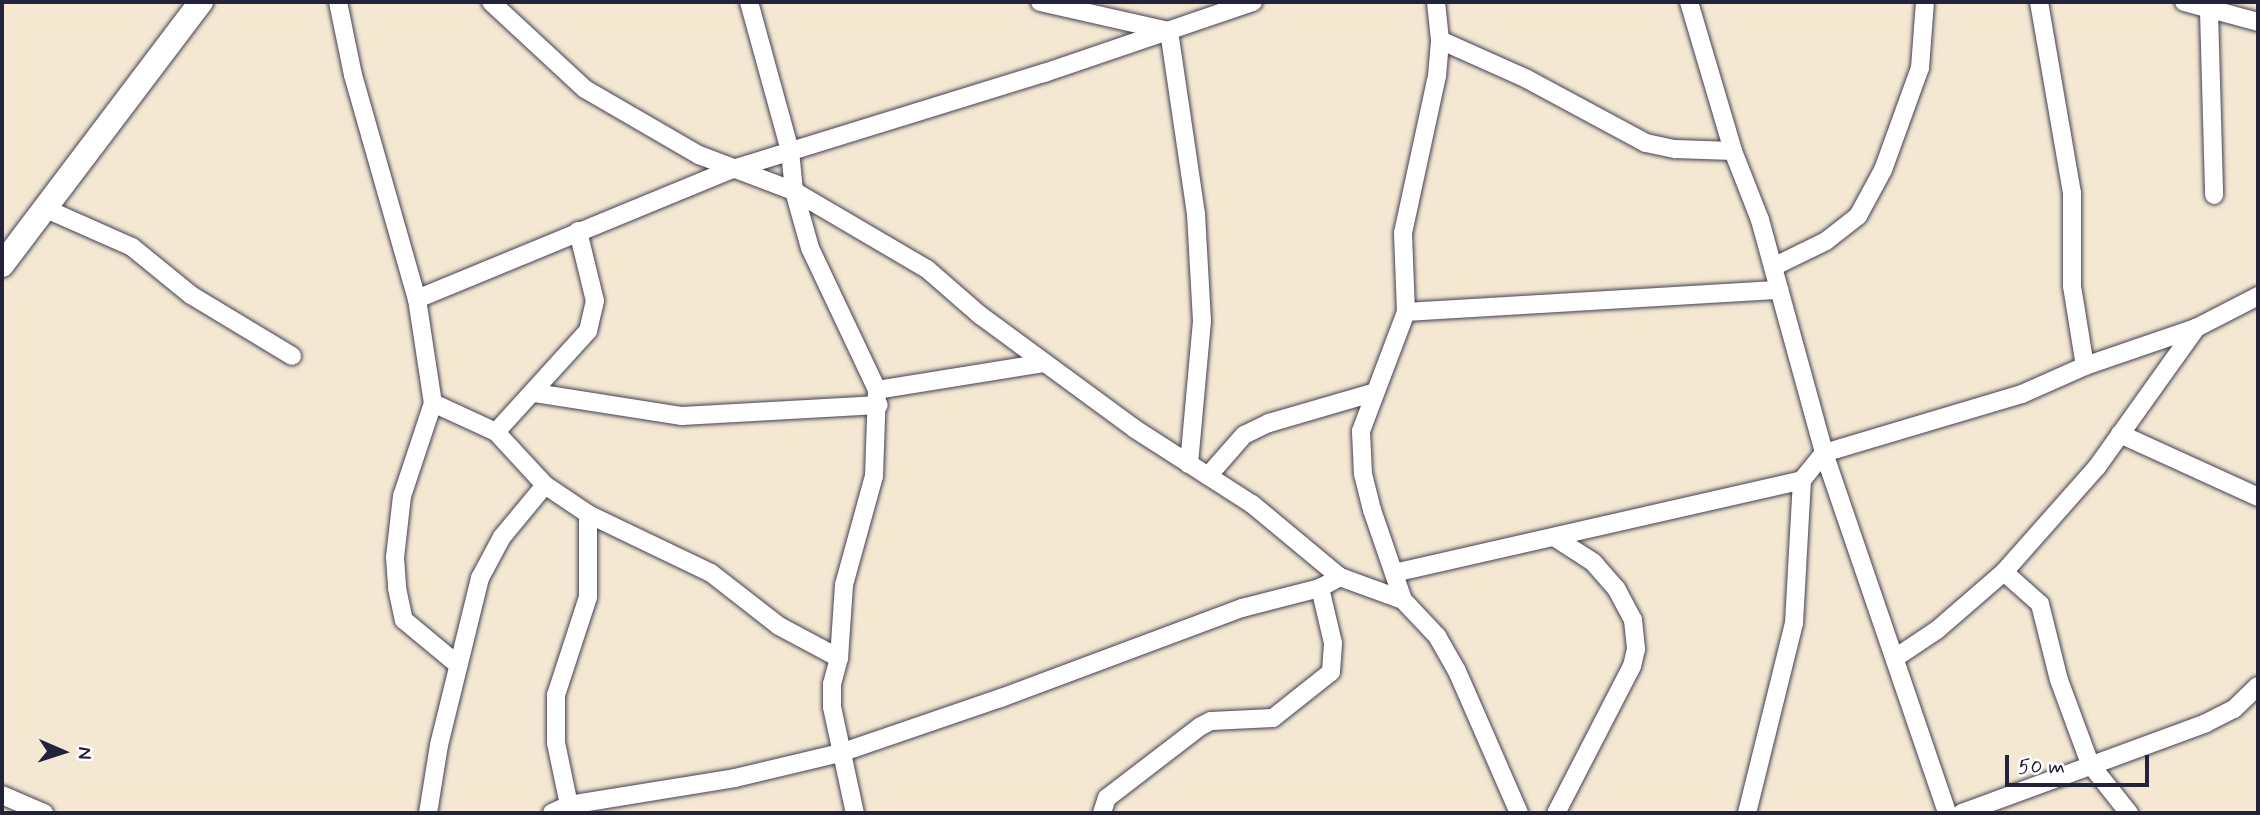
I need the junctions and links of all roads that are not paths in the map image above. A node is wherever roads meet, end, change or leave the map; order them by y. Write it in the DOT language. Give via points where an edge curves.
graph roads {
  1 [pos="201,2"];
  2 [pos="338,2"];
  3 [pos="491,2"];
  4 [pos="749,2"];
  5 [pos="1040,2"];
  6 [pos="1253,2"];
  7 [pos="1436,2"];
  8 [pos="1689,2"];
  9 [pos="1925,2"];
  10 [pos="2039,2"];
  11 [pos="2184,2"];
  12 [pos="1205,10"];
  13 [pos="2209,12"];
  14 [pos="2258,22"];
  15 [pos="1168,31"];
  16 [pos="1440,40"];
  17 [pos="790,151"];
  18 [pos="1732,151"];
  19 [pos="730,170"];
  20 [pos="794,191"];
  21 [pos="2214,195"];
  22 [pos="44,208"];
  23 [pos="578,231"];
  24 [pos="2,265"];
  25 [pos="1773,267"];
  26 [pos="1779,290"];
  27 [pos="2258,296"];
  28 [pos="418,299"];
  29 [pos="1406,312"];
  30 [pos="2196,328"];
  31 [pos="292,356"];
  32 [pos="1044,363"];
  33 [pos="2085,366"];
  34 [pos="535,393"];
  35 [pos="1372,393"];
  36 [pos="878,398"];
  37 [pos="433,403"];
  38 [pos="496,432"];
  39 [pos="2120,434"];
  40 [pos="1824,453"];
  41 [pos="1189,464"];
  42 [pos="1208,476"];
  43 [pos="1802,480"];
  44 [pos="545,485"];
  45 [pos="2258,497"];
  46 [pos="588,514"];
  47 [pos="1554,537"];
  48 [pos="2004,572"];
  49 [pos="1394,573"];
  50 [pos="1340,577"];
  51 [pos="1320,588"];
  52 [pos="1403,600"];
  53 [pos="839,658"];
  54 [pos="1895,658"];
  55 [pos="457,664"];
  56 [pos="2258,687"];
  57 [pos="840,753"];
  58 [pos="2090,764"];
  59 [pos="2,795"];
  60 [pos="569,805"];
  61 [pos="44,813"];
  62 [pos="428,813"];
  63 [pos="552,813"];
  64 [pos="855,813"];
  65 [pos="1102,813"];
  66 [pos="1519,813"];
  67 [pos="1556,813"];
  68 [pos="1747,813"];
  69 [pos="1947,813"];
  70 [pos="1962,813"];
  71 [pos="2129,813"];
  1 -- 22 [label="street"];
  2 -- 28 [label="street" via="354,75"];
  3 -- 19 [label="street" via="585,89 646,128"];
  4 -- 17 [label="street"];
  5 -- 15 [label="street"];
  6 -- 12 [label="street"];
  7 -- 16 [label="street"];
  8 -- 18 [label="street"];
  9 -- 25 [label="street" via="1920,68 1883,170 1858,216 1826,241"];
  10 -- 33 [label="street" via="2072,193 2072,286"];
  11 -- 13 [label="street"];
  12 -- 15 [label="street"];
  13 -- 14 [label="street"];
  13 -- 21 [label="street"];
  15 -- 17 [label="street"];
  15 -- 41 [label="street" via="1196,214 1202,321"];
  16 -- 18 [label="street" via="1527,79 1646,143"];
  16 -- 29 [label="street" via="1404,233"];
  17 -- 19 [label="street"];
  17 -- 20 [label="street"];
  18 -- 25 [label="street"];
  19 -- 20 [label="street"];
  19 -- 23 [label="street"];
  20 -- 32 [label="street" via="927,269"];
  20 -- 36 [label="street" via="810,248"];
  22 -- 24 [label="street"];
  22 -- 31 [label="street" via="132,247 191,295"];
  23 -- 28 [label="street"];
  23 -- 34 [label="street" via="595,301 594,316 588,331"];
  25 -- 26 [label="street"];
  26 -- 29 [label="street"];
  26 -- 40 [label="street"];
  27 -- 30 [label="street"];
  28 -- 37 [label="street"];
  29 -- 35 [label="street"];
  30 -- 33 [label="street"];
  30 -- 39 [label="street"];
  32 -- 36 [label="street"];
  32 -- 41 [label="street"];
  33 -- 40 [label="street" via="2022,394"];
  34 -- 36 [label="street" via="682,416"];
  34 -- 38 [label="street"];
  35 -- 42 [label="street" via="1269,423 1244,435"];
  35 -- 49 [label="street" via="1361,431 1363,474"];
  36 -- 53 [label="street" via="874,476 845,585"];
  37 -- 38 [label="street"];
  37 -- 55 [label="street" via="402,496 395,557 397,588 404,620"];
  38 -- 44 [label="street"];
  39 -- 45 [label="street"];
  39 -- 48 [label="street"];
  40 -- 43 [label="street"];
  40 -- 54 [label="street"];
  41 -- 42 [label="street"];
  42 -- 50 [label="street" via="1252,504"];
  43 -- 47 [label="street"];
  43 -- 68 [label="street" via="1794,623"];
  44 -- 46 [label="street"];
  44 -- 55 [label="street" via="502,537 481,578"];
  46 -- 53 [label="street" via="700,567 779,626"];
  46 -- 60 [label="street" via="588,597 556,695 556,743"];
  47 -- 49 [label="street"];
  47 -- 67 [label="street" via="1593,562 1616,588 1633,620 1636,649 1632,666"];
  48 -- 54 [label="street" via="1937,630"];
  48 -- 58 [label="street" via="2040,604 2059,680"];
  49 -- 52 [label="street"];
  50 -- 51 [label="street"];
  50 -- 52 [label="street"];
  51 -- 57 [label="street" via="1242,608"];
  51 -- 65 [label="street" via="1334,643 1331,672 1273,718 1211,721 1201,726 1107,798"];
  52 -- 66 [label="street" via="1437,636 1457,671"];
  53 -- 57 [label="street" via="832,707"];
  54 -- 69 [label="street"];
  55 -- 62 [label="street"];
  56 -- 58 [label="street" via="2234,709 2206,723"];
  57 -- 60 [label="street" via="735,778"];
  57 -- 64 [label="street"];
  58 -- 70 [label="street"];
  58 -- 71 [label="street"];
  59 -- 61 [label="street"];
  60 -- 63 [label="street"];
}
